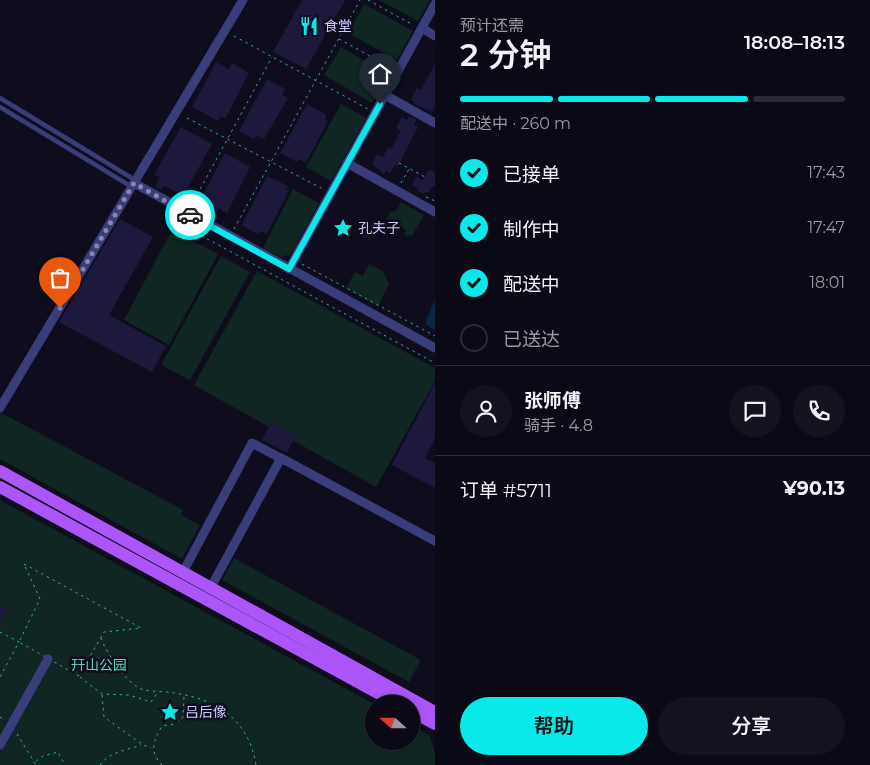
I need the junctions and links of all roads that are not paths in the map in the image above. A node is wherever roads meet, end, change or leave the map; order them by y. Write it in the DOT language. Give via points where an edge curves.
graph roads {
  1 [pos="242,0"];
  2 [pos="435,4"];
  3 [pos="420,28"];
  4 [pos="435,36"];
  5 [pos="385,95"];
  6 [pos="0,98"];
  7 [pos="0,107"];
  8 [pos="435,123"];
  9 [pos="347,163"];
  10 [pos="134,184"];
  11 [pos="435,212"];
  12 [pos="289,269"];
  13 [pos="435,348"];
  14 [pos="0,408"];
  15 [pos="286,461"];
  16 [pos="0,471"];
  17 [pos="0,487"];
  18 [pos="435,542"];
  19 [pos="182,572"];
  20 [pos="211,587"];
  21 [pos="48,659"];
  22 [pos="381,695"];
  23 [pos="435,712"];
  24 [pos="420,716"];
  25 [pos="435,724"];
  26 [pos="0,745"];
  1 -- 10 [label="street"];
  2 -- 3 [label="street"];
  3 -- 4 [label="street"];
  3 -- 5 [label="street"];
  5 -- 8 [label="street"];
  5 -- 9 [label="street"];
  6 -- 10 [label="lane"];
  7 -- 10 [label="lane"];
  9 -- 11 [label="street"];
  9 -- 12 [label="street"];
  10 -- 12 [label="street"];
  10 -- 14 [label="street"];
  12 -- 13 [label="street"];
  15 -- 18 [label="street"];
  15 -- 19 [label="street" via="252,442"];
  15 -- 20 [label="street" via="281,458"];
  16 -- 19 [label="main road"];
  17 -- 22 [label="main road"];
  19 -- 20 [label="main road"];
  20 -- 23 [label="main road"];
  21 -- 26 [label="street"];
  24 -- 25 [label="main road"];
}
